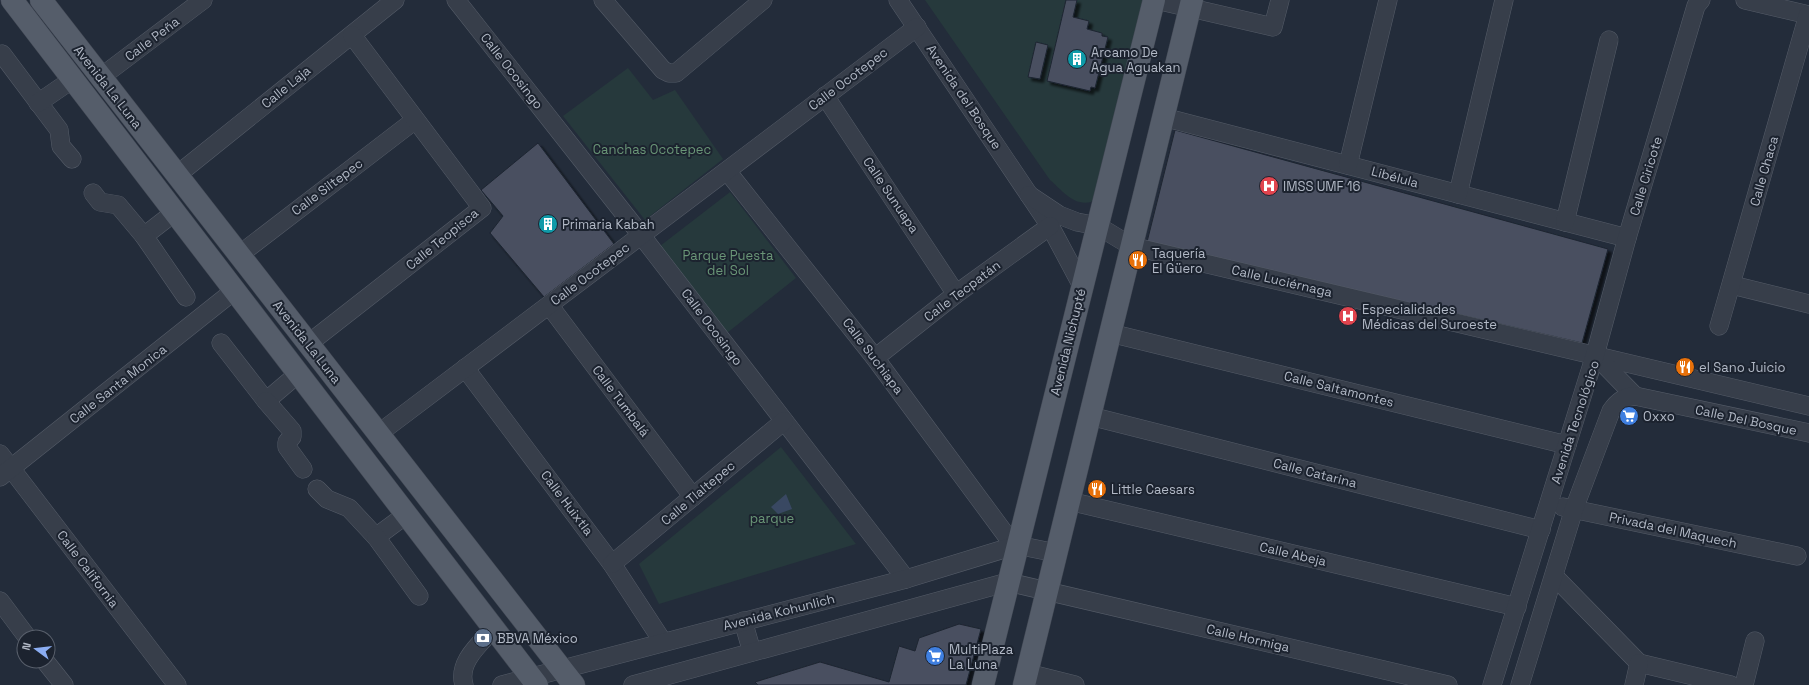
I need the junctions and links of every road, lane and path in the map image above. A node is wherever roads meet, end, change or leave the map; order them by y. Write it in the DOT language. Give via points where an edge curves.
graph roads {
  1 [pos="6,0"];
  2 [pos="12,0"];
  3 [pos="41,0"];
  4 [pos="203,0"];
  5 [pos="395,0"];
  6 [pos="456,0"];
  7 [pos="603,0"];
  8 [pos="763,0"];
  9 [pos="898,0"];
  10 [pos="1155,0"];
  11 [pos="1280,0"];
  12 [pos="1388,0"];
  13 [pos="1504,0"];
  14 [pos="1701,0"];
  15 [pos="1745,0"];
  16 [pos="0,4"];
  17 [pos="1191,4"];
  18 [pos="1808,15"];
  19 [pos="917,27"];
  20 [pos="352,35"];
  21 [pos="1609,40"];
  22 [pos="2,54"];
  23 [pos="101,77"];
  24 [pos="73,79"];
  25 [pos="825,96"];
  26 [pos="38,103"];
  27 [pos="1163,117"];
  28 [pos="415,120"];
  29 [pos="72,159"];
  30 [pos="1348,165"];
  31 [pos="727,170"];
  32 [pos="177,174"];
  33 [pos="93,193"];
  34 [pos="1458,194"];
  35 [pos="1029,195"];
  36 [pos="175,212"];
  37 [pos="1565,222"];
  38 [pos="1050,226"];
  39 [pos="1098,226"];
  40 [pos="641,235"];
  41 [pos="144,236"];
  42 [pos="1627,238"];
  43 [pos="1131,246"];
  44 [pos="239,255"];
  45 [pos="1732,284"];
  46 [pos="1082,286"];
  47 [pos="235,290"];
  48 [pos="956,294"];
  49 [pos="186,297"];
  50 [pos="1809,304"];
  51 [pos="549,305"];
  52 [pos="1720,326"];
  53 [pos="1110,333"];
  54 [pos="221,343"];
  55 [pos="308,344"];
  56 [pos="1595,355"];
  57 [pos="875,358"];
  58 [pos="465,368"];
  59 [pos="299,374"];
  60 [pos="1636,396"];
  61 [pos="266,401"];
  62 [pos="1809,406"];
  63 [pos="1090,416"];
  64 [pos="784,421"];
  65 [pos="1809,433"];
  66 [pos="378,434"];
  67 [pos="1567,445"];
  68 [pos="0,454"];
  69 [pos="303,469"];
  70 [pos="6,473"];
  71 [pos="317,489"];
  72 [pos="693,497"];
  73 [pos="1069,501"];
  74 [pos="1549,504"];
  75 [pos="1574,509"];
  76 [pos="407,514"];
  77 [pos="1541,530"];
  78 [pos="376,537"];
  79 [pos="1015,545"];
  80 [pos="1056,553"];
  81 [pos="1797,556"];
  82 [pos="612,564"];
  83 [pos="1554,576"];
  84 [pos="906,579"];
  85 [pos="1008,582"];
  86 [pos="1048,590"];
  87 [pos="419,596"];
  88 [pos="0,601"];
  89 [pos="1517,607"];
  90 [pos="743,621"];
  91 [pos="494,628"];
  92 [pos="21,629"];
  93 [pos="1755,641"];
  94 [pos="663,642"];
  95 [pos="752,652"];
  96 [pos="1639,663"];
  97 [pos="51,669"];
  98 [pos="567,677"];
  99 [pos="689,678"];
  100 [pos="1025,679"];
  101 [pos="534,681"];
  102 [pos="64,685"];
  103 [pos="177,685"];
  104 [pos="464,685"];
  105 [pos="502,685"];
  106 [pos="633,685"];
  107 [pos="983,685"];
  108 [pos="1075,685"];
  109 [pos="1448,685"];
  110 [pos="1492,685"];
  111 [pos="1520,685"];
  112 [pos="1634,685"];
  113 [pos="1732,685"];
  114 [pos="1744,685"];
  1 -- 16 [label="street"];
  2 -- 24 [label="main road, Avenida La Luna"];
  3 -- 23 [label="main road, Avenida La Luna"];
  4 -- 23 [label="street, Calle Peña"];
  5 -- 20 [label="street, Calle Laja"];
  6 -- 40 [label="street, Calle Ocosingo"];
  7 -- 8 [label="street" via="663,70 676,73"];
  9 -- 19 [label="street, Avenida del Bosque"];
  10 -- 17 [label="street"];
  10 -- 39 [label="main road, Avenida Nichupté"];
  11 -- 17 [label="street" via="1273,27"];
  12 -- 30 [label="street"];
  13 -- 34 [label="street"];
  14 -- 42 [label="street, Calle Ciricote" via="1696,6"];
  15 -- 18 [label="street"];
  17 -- 27 [label="main road"];
  18 -- 45 [label="street, Calle Chaca"];
  19 -- 25 [label="street, Calle Ocotepec"];
  19 -- 35 [label="street, Avenida del Bosque"];
  20 -- 28 [label="street, Calle Teopisca"];
  20 -- 32 [label="street, Calle Laja"];
  21 -- 37 [label="street"];
  22 -- 26 [label="street"];
  23 -- 32 [label="main road, Avenida La Luna"];
  24 -- 26 [label="street"];
  24 -- 36 [label="main road, Avenida La Luna"];
  25 -- 31 [label="street, Calle Ocotepec"];
  25 -- 48 [label="street, Calle Sunuapa"];
  26 -- 29 [label="street" via="59,130 61,146"];
  27 -- 30 [label="street, Libélula"];
  27 -- 43 [label="main road"];
  28 -- 44 [label="street, Calle Siltepec"];
  28 -- 55 [label="street, Calle Teopisca" via="482,208"];
  30 -- 34 [label="street, Libélula"];
  31 -- 40 [label="street, Calle Ocotepec"];
  31 -- 57 [label="street, Calle Suchiapa"];
  32 -- 44 [label="main road, Avenida La Luna"];
  33 -- 41 [label="street" via="100,202 118,205"];
  34 -- 37 [label="street, Libélula"];
  35 -- 38 [label="street, Avenida del Bosque"];
  35 -- 39 [label="street, Avenida del Bosque" via="1059,215"];
  36 -- 41 [label="street"];
  36 -- 47 [label="main road, Avenida La Luna"];
  37 -- 42 [label="street, Libélula"];
  38 -- 46 [label="street, Avenida del Bosque"];
  38 -- 48 [label="street, Calle Tecpatán"];
  39 -- 43 [label="street, Avenida del Bosque"];
  39 -- 46 [label="main road, Avenida Nichupté"];
  40 -- 51 [label="street, Calle Ocotepec"];
  40 -- 64 [label="street, Calle Ocosingo"];
  41 -- 49 [label="street"];
  42 -- 56 [label="street, Calle Ciricote"];
  43 -- 53 [label="main road"];
  43 -- 56 [label="street, Calle Luciérnaga"];
  44 -- 55 [label="main road, Avenida La Luna"];
  45 -- 50 [label="street"];
  45 -- 52 [label="street, Calle Chaca"];
  46 -- 79 [label="main road, Avenida Nichupté"];
  47 -- 59 [label="main road, Avenida La Luna"];
  47 -- 70 [label="street, Calle Santa Monica"];
  48 -- 57 [label="street, Calle Tecpatán"];
  51 -- 58 [label="street, Calle Ocotepec"];
  51 -- 72 [label="street, Calle Tumbalá"];
  53 -- 63 [label="main road"];
  53 -- 67 [label="street, Calle Saltamontes"];
  54 -- 61 [label="street"];
  55 -- 66 [label="main road, Avenida La Luna"];
  56 -- 60 [label="street, Avenida Tecnológico"];
  56 -- 62 [label="street, Calle Del Bosque"];
  56 -- 67 [label="street, Avenida Tecnológico"];
  57 -- 79 [label="street, Calle Suchiapa"];
  58 -- 66 [label="street, Calle Ocotepec"];
  58 -- 82 [label="street, Calle Huixtla"];
  59 -- 61 [label="street"];
  59 -- 76 [label="main road, Avenida La Luna"];
  60 -- 65 [label="street, Calle Del Bosque"];
  60 -- 75 [label="street, Avenida Tecnológico" via="1621,400 1611,411"];
  61 -- 69 [label="street" via="292,431 292,437 286,447"];
  63 -- 73 [label="main road"];
  63 -- 77 [label="street, Calle Catarina"];
  64 -- 72 [label="street, Calle Tlaltepec"];
  64 -- 84 [label="street, Calle Ocosingo"];
  66 -- 98 [label="main road, Avenida La Luna"];
  67 -- 74 [label="street, Avenida Tecnológico"];
  68 -- 70 [label="street, Calle California"];
  70 -- 103 [label="street, Calle California"];
  71 -- 78 [label="street" via="328,499 349,508"];
  72 -- 82 [label="street, Calle Tlaltepec"];
  73 -- 80 [label="main road"];
  73 -- 89 [label="street, Calle Abeja"];
  74 -- 75 [label="street, Privada del Maquech"];
  74 -- 77 [label="street, Avenida Tecnológico"];
  75 -- 81 [label="street, Privada del Maquech"];
  75 -- 83 [label="street, Avenida Tecnológico"];
  76 -- 78 [label="street"];
  76 -- 91 [label="main road, Avenida La Luna"];
  77 -- 89 [label="street, Avenida Tecnológico"];
  78 -- 87 [label="street"];
  79 -- 80 [label="street, Avenida Kohunlich"];
  79 -- 84 [label="street, Avenida Kohunlich"];
  79 -- 85 [label="main road, Avenida Nichupté"];
  80 -- 86 [label="main road"];
  82 -- 94 [label="street, Calle Huixtla"];
  83 -- 96 [label="street"];
  83 -- 111 [label="street, Avenida Tecnológico"];
  84 -- 90 [label="street, Avenida Kohunlich"];
  85 -- 86 [label="street"];
  85 -- 95 [label="street"];
  85 -- 107 [label="main road, Avenida Nichupté"];
  86 -- 100 [label="main road"];
  86 -- 109 [label="street, Calle Hormiga"];
  88 -- 92 [label="street"];
  89 -- 110 [label="street, Avenida Tecnológico"];
  90 -- 94 [label="street, Avenida Kohunlich"];
  90 -- 95 [label="street"];
  91 -- 101 [label="main road, Avenida La Luna"];
  91 -- 104 [label="street" via="465,662 462,678"];
  93 -- 114 [label="street"];
  94 -- 98 [label="street, Avenida Kohunlich"];
  95 -- 99 [label="street"];
  96 -- 112 [label="street"];
  96 -- 113 [label="street"];
  97 -- 102 [label="street"];
  98 -- 101 [label="street, Avenida Kohunlich"];
  99 -- 106 [label="street"];
  100 -- 108 [label="street"];
  101 -- 105 [label="street, Avenida Kohunlich"];
}
